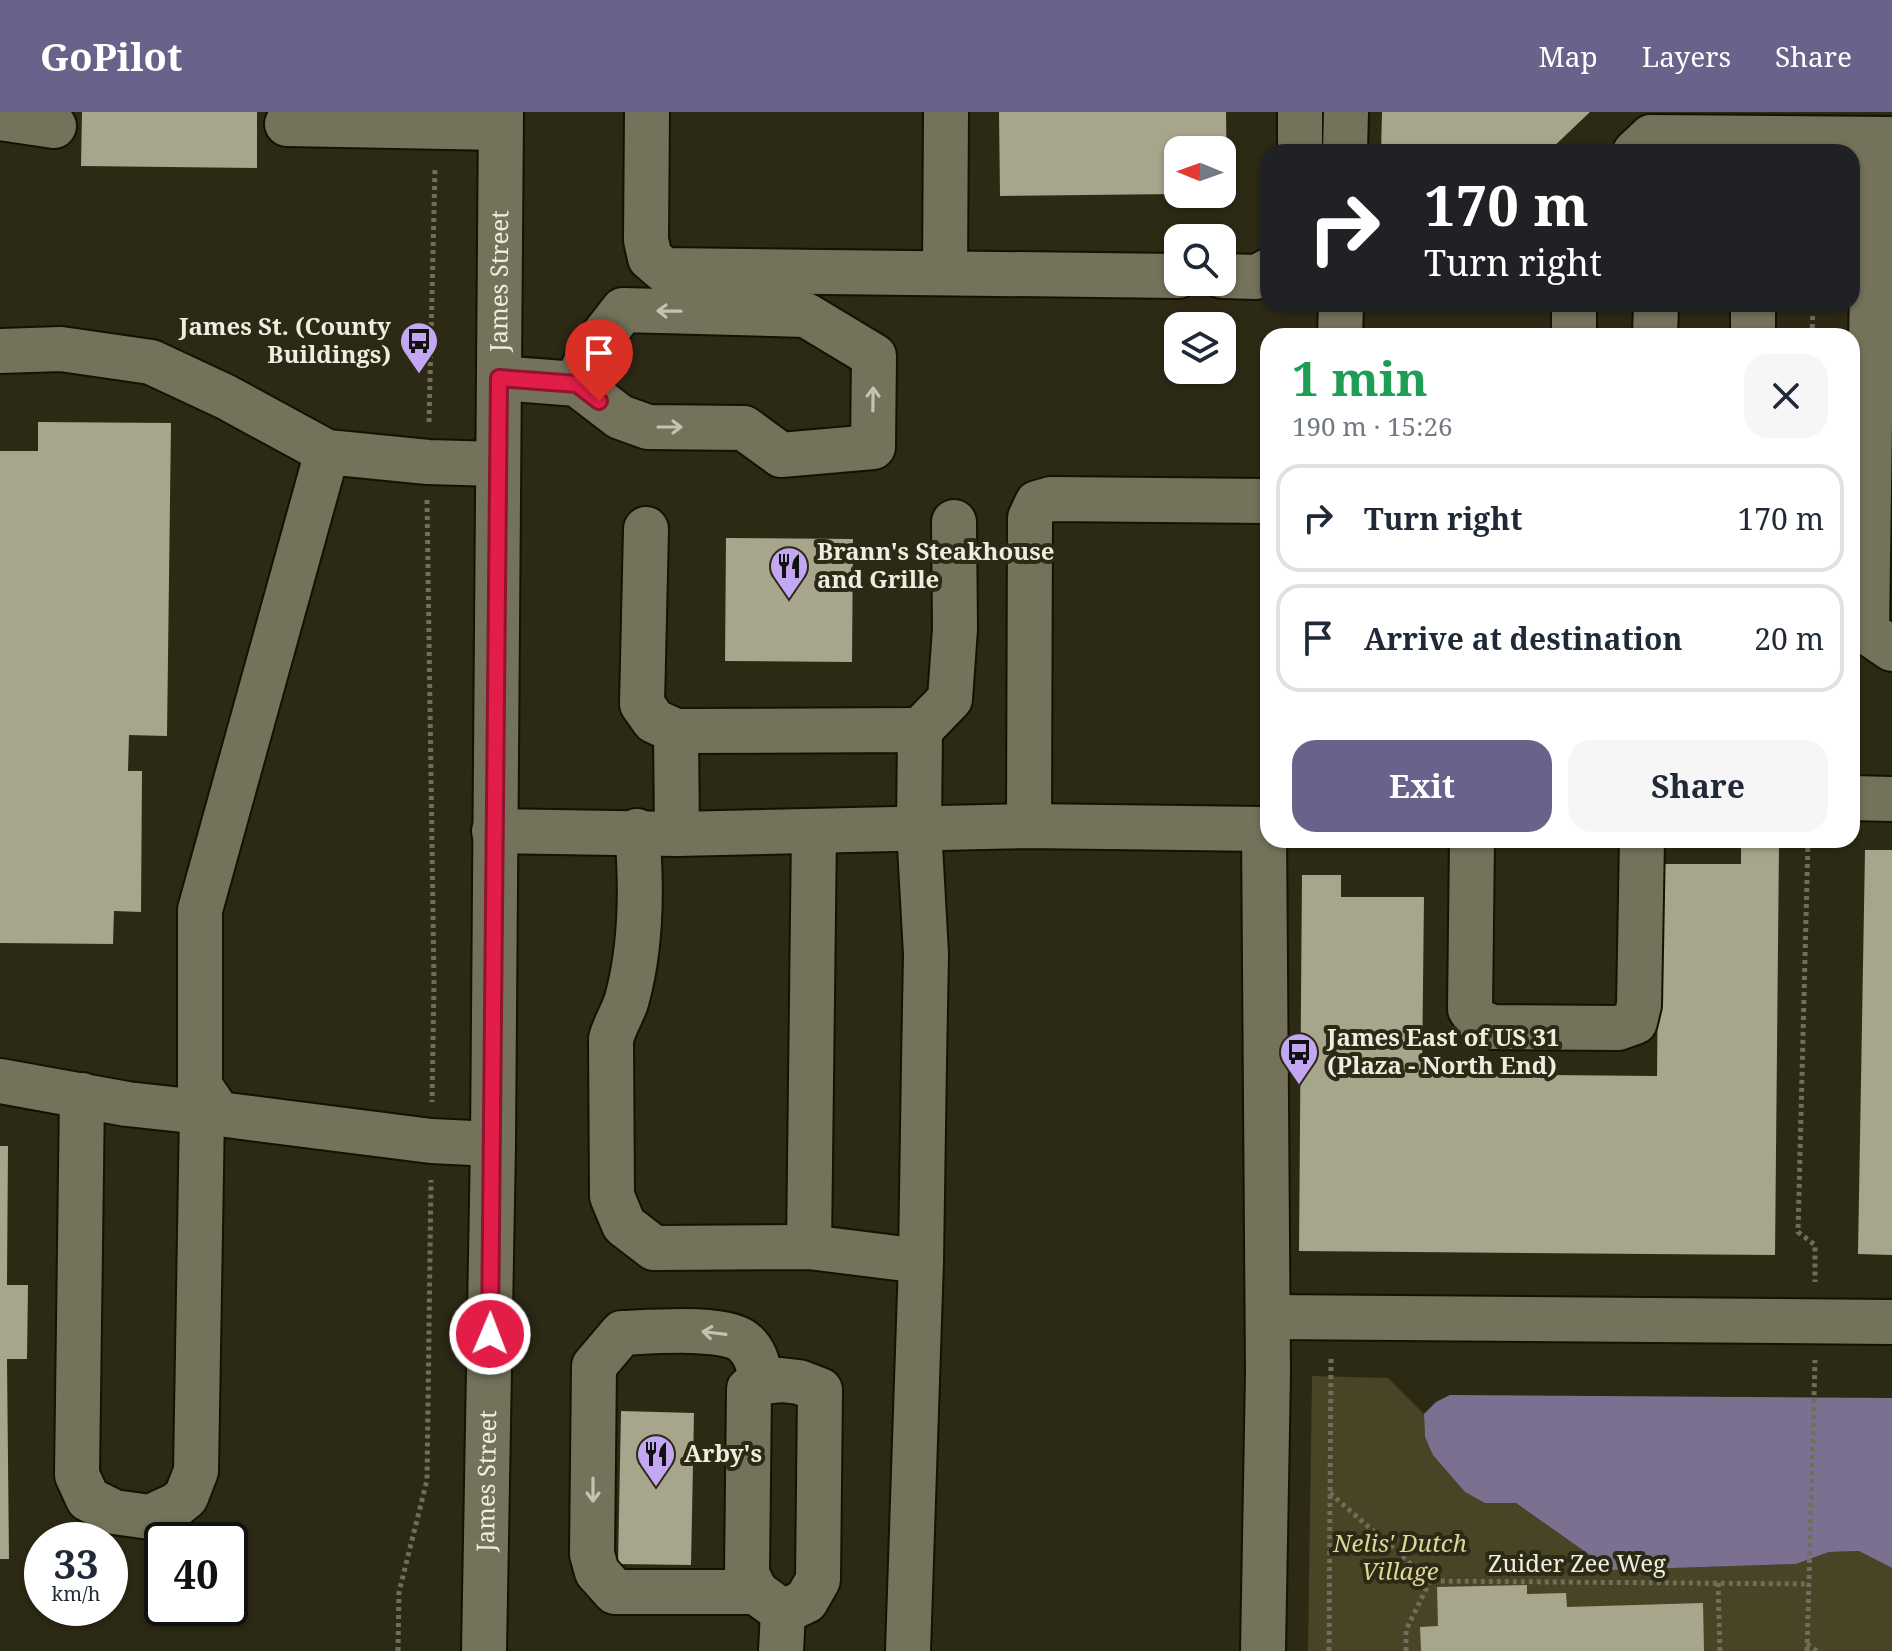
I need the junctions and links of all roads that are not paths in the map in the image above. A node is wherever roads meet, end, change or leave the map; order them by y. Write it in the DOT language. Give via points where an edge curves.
graph roads {
  1 [pos="647,112"];
  2 [pos="946,112"];
  3 [pos="1300,112"];
  4 [pos="1346,112"];
  5 [pos="0,118"];
  6 [pos="500,120"];
  7 [pos="287,124"];
  8 [pos="54,126"];
  9 [pos="1883,139"];
  10 [pos="1300,144"];
  11 [pos="1345,144"];
  12 [pos="1777,144"];
  13 [pos="945,273"];
  14 [pos="1260,275"];
  15 [pos="1164,276"];
  16 [pos="1236,276"];
  17 [pos="0,351"];
  18 [pos="499,378"];
  19 [pos="577,384"];
  20 [pos="327,452"];
  21 [pos="498,464"];
  22 [pos="1260,501"];
  23 [pos="954,522"];
  24 [pos="646,529"];
  25 [pos="1892,649"];
  26 [pos="920,730"];
  27 [pos="676,731"];
  28 [pos="1860,798"];
  29 [pos="1892,799"];
  30 [pos="1029,826"];
  31 [pos="919,828"];
  32 [pos="1260,828"];
  33 [pos="494,831"];
  34 [pos="814,831"];
  35 [pos="657,832"];
  36 [pos="1266,848"];
  37 [pos="1472,848"];
  38 [pos="1642,848"];
  39 [pos="0,1081"];
  40 [pos="82,1095"];
  41 [pos="210,1113"];
  42 [pos="493,1144"];
  43 [pos="809,1247"];
  44 [pos="921,1261"];
  45 [pos="1268,1317"];
  46 [pos="1892,1322"];
  47 [pos="762,1382"];
  48 [pos="773,1618"];
  49 [pos="484,1651"];
  50 [pos="908,1651"];
  51 [pos="1263,1651"];
  1 -- 13 [label="street" via="646,240 650,258 664,270"];
  2 -- 13 [label="street"];
  3 -- 10 [label="street"];
  4 -- 11 [label="street"];
  5 -- 8 [label="street"];
  6 -- 7 [label="street" via="435,127"];
  6 -- 18 [label="street, James Street"];
  9 -- 12 [label="street"];
  9 -- 25 [label="street" via="1867,632"];
  13 -- 15 [label="street"];
  14 -- 16 [label="street"];
  17 -- 20 [label="street" via="61,349 151,362"];
  18 -- 19 [label="street"];
  18 -- 21 [label="street, James Street"];
  19 -- 19 [label="street, one-way" via="620,417 648,427 744,428 781,455 873,447 874,356 806,315 623,310 589,354"];
  20 -- 21 [label="street"];
  20 -- 41 [label="street" via="200,910 200,1086"];
  21 -- 33 [label="street, James Street"];
  22 -- 30 [label="street" via="1037,503 1030,518"];
  23 -- 26 [label="street" via="950,699"];
  24 -- 27 [label="street" via="642,704 654,721"];
  26 -- 27 [label="street"];
  26 -- 31 [label="street"];
  27 -- 35 [label="street"];
  28 -- 29 [label="street"];
  30 -- 31 [label="street"];
  30 -- 32 [label="street"];
  31 -- 34 [label="street"];
  31 -- 44 [label="street" via="926,954"];
  33 -- 35 [label="street"];
  33 -- 42 [label="street, James Street"];
  34 -- 35 [label="street"];
  34 -- 43 [label="street"];
  35 -- 43 [label="street" via="642,887 626,1003 611,1039 612,1196 624,1225 654,1248"];
  36 -- 45 [label="street"];
  37 -- 38 [label="street" via="1470,1009 1479,1022 1493,1027 1602,1028 1635,1022 1639,1005"];
  39 -- 40 [label="street"];
  40 -- 41 [label="street"];
  40 -- 41 [label="street" via="77,1475 88,1499 114,1512 150,1517 176,1505 186,1497 196,1471"];
  41 -- 42 [label="street"];
  42 -- 49 [label="street, James Street"];
  43 -- 44 [label="street"];
  44 -- 50 [label="street"];
  45 -- 46 [label="street"];
  45 -- 51 [label="street"];
  47 -- 48 [label="street" via="749,1389 747,1574"];
  47 -- 48 [label="street" via="799,1382 820,1390 818,1580 806,1601"];
  47 -- 48 [label="street, one-way" via="756,1356 743,1340 715,1331 622,1333 594,1366 592,1554 597,1572 615,1592"];
}
